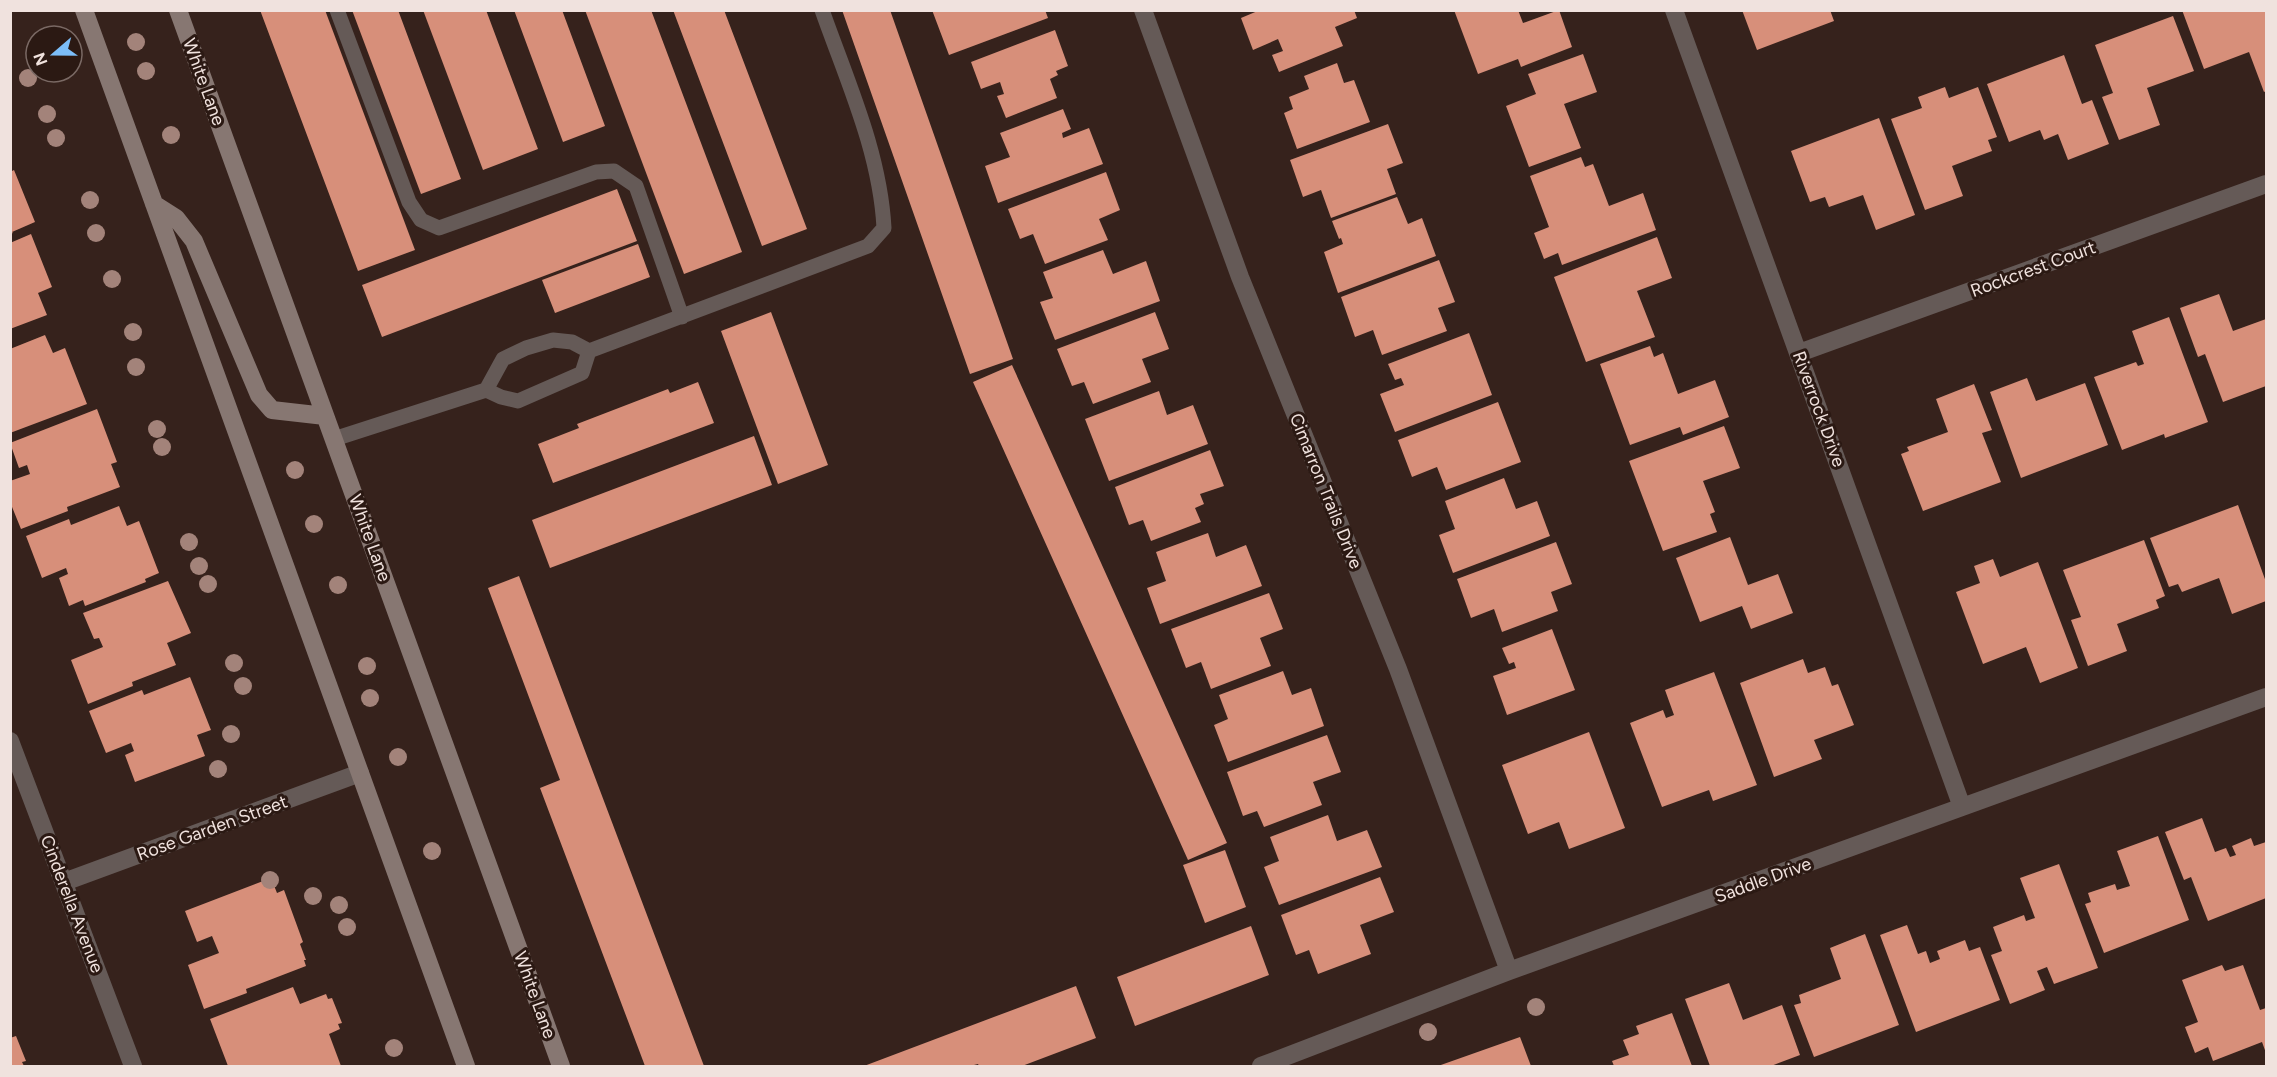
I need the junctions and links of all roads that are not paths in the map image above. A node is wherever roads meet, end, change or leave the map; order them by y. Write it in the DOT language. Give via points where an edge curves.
graph roads {
  1 [pos="84,10"];
  2 [pos="178,10"];
  3 [pos="337,10"];
  4 [pos="822,10"];
  5 [pos="1143,10"];
  6 [pos="1674,10"];
  7 [pos="2266,184"];
  8 [pos="154,204"];
  9 [pos="682,317"];
  10 [pos="590,351"];
  11 [pos="1798,354"];
  12 [pos="486,390"];
  13 [pos="325,416"];
  14 [pos="334,439"];
  15 [pos="2266,697"];
  16 [pos="10,741"];
  17 [pos="360,773"];
  18 [pos="1962,807"];
  19 [pos="64,882"];
  20 [pos="1509,971"];
  21 [pos="133,1066"];
  22 [pos="466,1066"];
  23 [pos="561,1066"];
  24 [pos="1261,1066"];
  1 -- 8 [label="main road"];
  2 -- 13 [label="main road, White Lane"];
  3 -- 9 [label="lane" via="409,202 421,220 439,228 596,172 614,171 636,186"];
  4 -- 9 [label="lane" via="868,138 882,196 884,228 868,246"];
  5 -- 20 [label="street, Cimarron Trails Drive" via="1240,277 1398,669"];
  6 -- 11 [label="street, Riverrock Drive"];
  7 -- 11 [label="street, Rockcrest Court"];
  8 -- 13 [label="main road" via="176,218 194,241 259,395 272,410"];
  8 -- 17 [label="main road"];
  9 -- 10 [label="lane"];
  10 -- 12 [label="lane" via="582,373 519,401"];
  10 -- 12 [label="lane" via="572,342 553,340 526,348 503,359"];
  11 -- 18 [label="street, Riverrock Drive"];
  12 -- 14 [label="lane"];
  13 -- 14 [label="main road, White Lane"];
  14 -- 23 [label="main road, White Lane"];
  15 -- 18 [label="street, Saddle Drive"];
  16 -- 19 [label="street, Cinderella Avenue"];
  17 -- 19 [label="street, Rose Garden Street"];
  17 -- 22 [label="main road"];
  18 -- 20 [label="street, Saddle Drive"];
  19 -- 21 [label="street, Cinderella Avenue"];
  20 -- 24 [label="street, Saddle Drive"];
}
